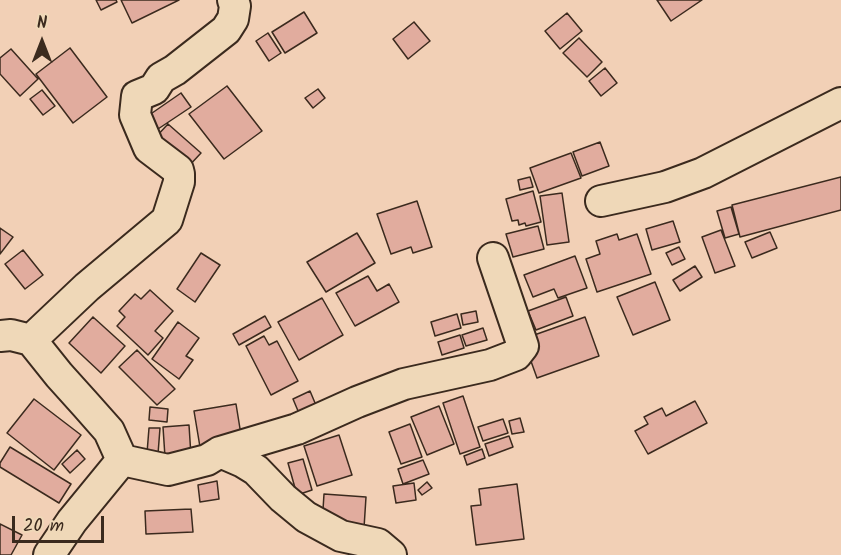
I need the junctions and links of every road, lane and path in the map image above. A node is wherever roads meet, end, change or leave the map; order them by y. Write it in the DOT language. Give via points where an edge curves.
graph roads {
  1 [pos="233,0"];
  2 [pos="841,103"];
  3 [pos="601,201"];
  4 [pos="493,258"];
  5 [pos="0,336"];
  6 [pos="31,340"];
  7 [pos="220,452"];
  8 [pos="122,460"];
  9 [pos="49,555"];
  10 [pos="391,555"];
  1 -- 6 [label="street" via="233,19 226,30 161,78 154,89 137,96 135,115 149,148 178,170 179,182 167,220"];
  2 -- 3 [label="street" via="703,173 665,187"];
  4 -- 7 [label="street" via="523,346 521,351 490,364 404,384 297,429"];
  5 -- 6 [label="street"];
  6 -- 8 [label="street" via="109,431"];
  7 -- 8 [label="street" via="207,460 168,470"];
  7 -- 10 [label="street" via="256,470 306,517 340,536 378,544"];
  8 -- 9 [label="street"];
}
